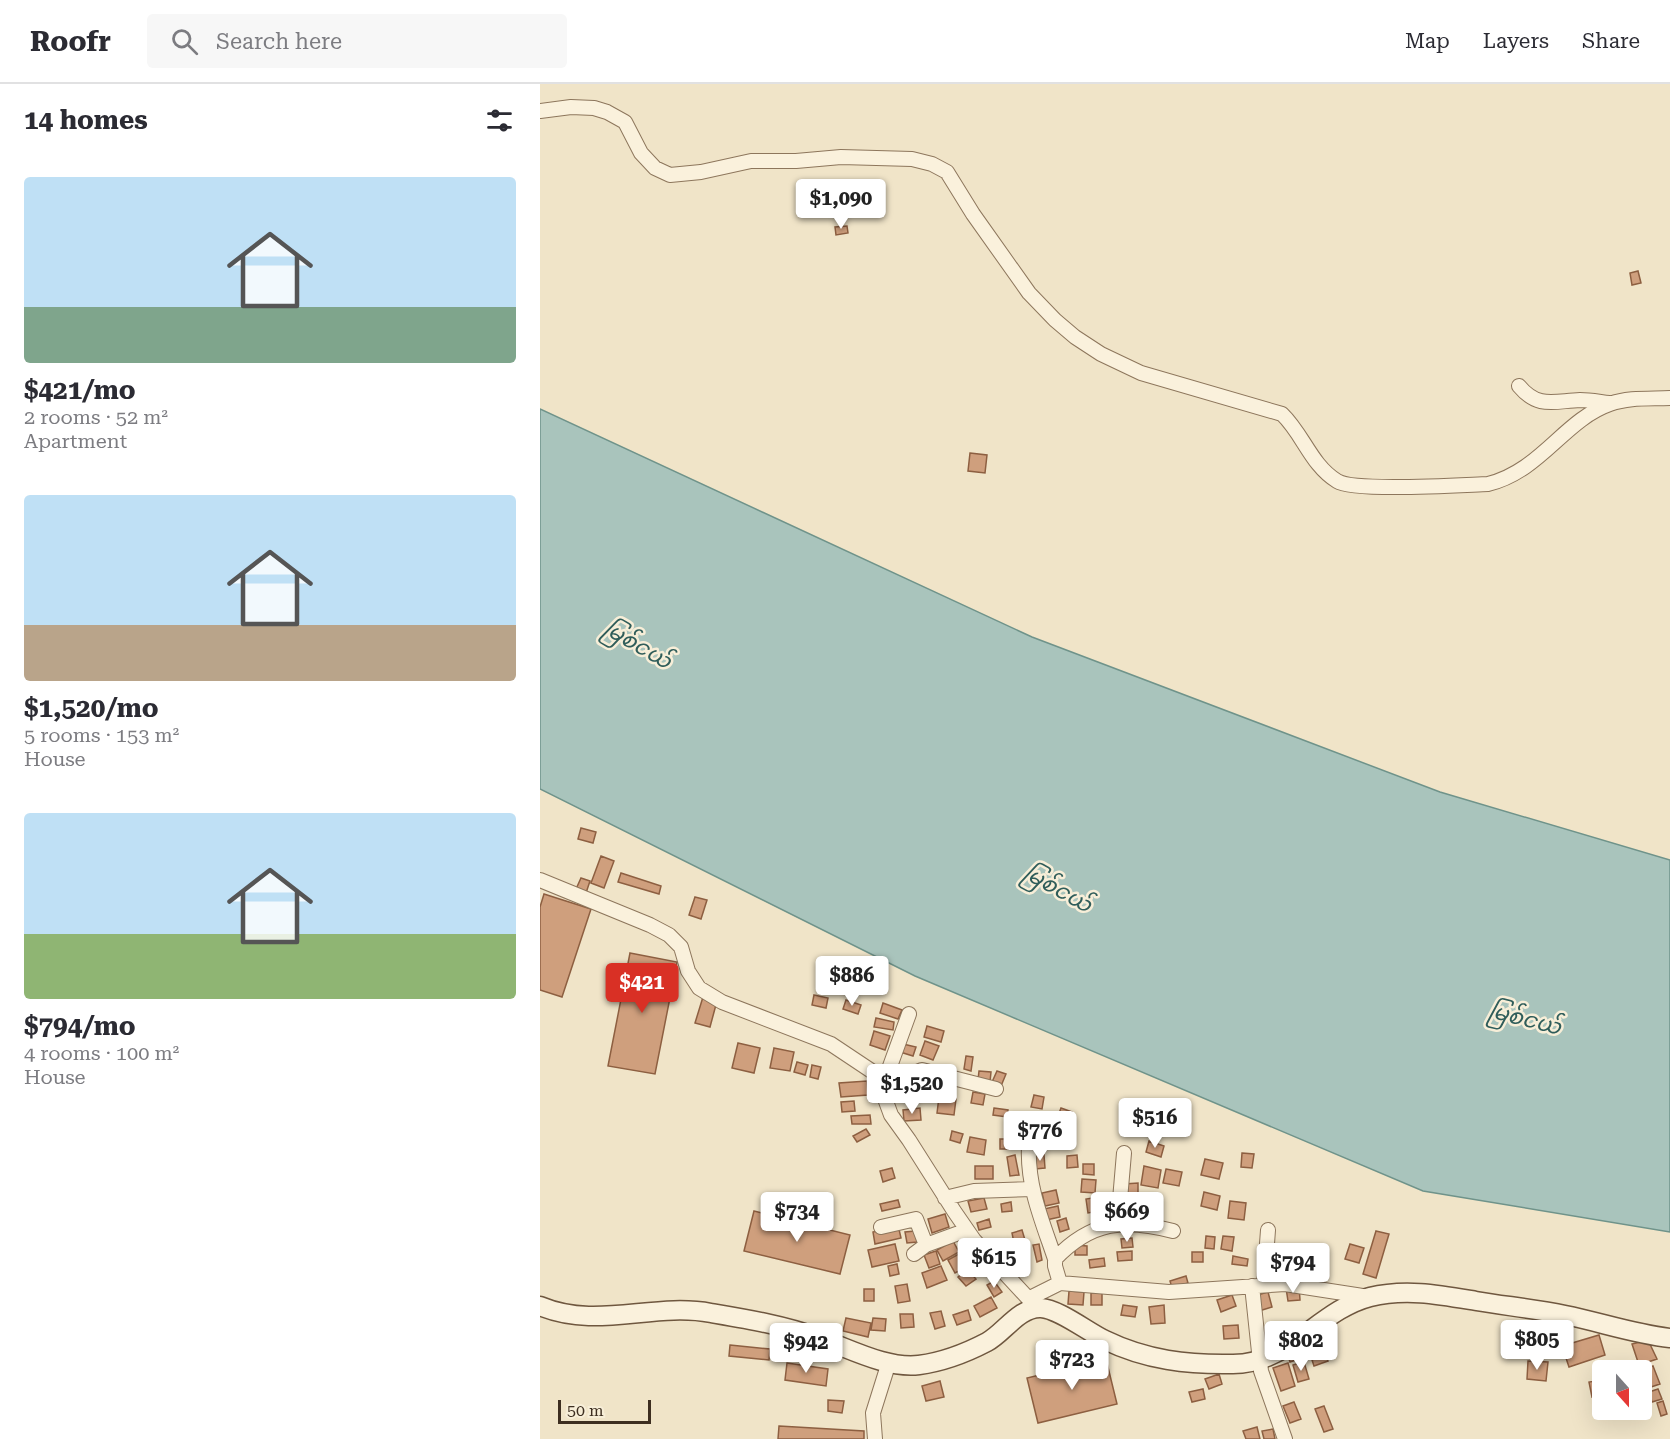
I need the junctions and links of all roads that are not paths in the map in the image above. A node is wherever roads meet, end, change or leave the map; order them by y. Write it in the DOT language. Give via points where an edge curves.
graph roads {
  1 [pos="540,111"];
  2 [pos="1519,386"];
  3 [pos="1670,398"];
  4 [pos="1611,403"];
  5 [pos="540,880"];
  6 [pos="909,1014"];
  7 [pos="885,1080"];
  8 [pos="996,1089"];
  9 [pos="1029,1148"];
  10 [pos="1124,1153"];
  11 [pos="1033,1189"];
  12 [pos="945,1198"];
  13 [pos="1118,1223"];
  14 [pos="881,1227"];
  15 [pos="967,1230"];
  16 [pos="1269,1230"];
  17 [pos="1173,1232"];
  18 [pos="926,1245"];
  19 [pos="914,1254"];
  20 [pos="1055,1259"];
  21 [pos="1060,1283"];
  22 [pos="1258,1285"];
  23 [pos="1369,1297"];
  24 [pos="1034,1303"];
  25 [pos="540,1306"];
  26 [pos="1670,1338"];
  27 [pos="1260,1359"];
  28 [pos="889,1362"];
  29 [pos="875,1439"];
  30 [pos="1285,1439"];
  1 -- 4 [label="street" via="578,107 608,112 625,122 641,153 655,168 670,175 751,161 853,157 912,159 943,168 1029,293 1055,321 1130,369 1282,414 1296,428 1312,457 1345,485 1498,482 1524,468 1587,415"];
  2 -- 4 [label="street" via="1541,402"];
  3 -- 4 [label="street"];
  5 -- 7 [label="street" via="669,935 681,947 688,971 699,988 722,1002 831,1044"];
  6 -- 7 [label="street"];
  7 -- 8 [label="street" via="922,1070"];
  7 -- 12 [label="street" via="884,1096 891,1115"];
  9 -- 11 [label="street"];
  10 -- 13 [label="street"];
  11 -- 12 [label="street" via="974,1191"];
  11 -- 20 [label="street"];
  12 -- 15 [label="street"];
  13 -- 17 [label="street" via="1140,1223"];
  13 -- 20 [label="street" via="1087,1235"];
  14 -- 18 [label="street" via="916,1219"];
  15 -- 18 [label="street"];
  15 -- 24 [label="street"];
  16 -- 22 [label="street"];
  18 -- 19 [label="street"];
  20 -- 21 [label="street"];
  21 -- 22 [label="street" via="1169,1292"];
  21 -- 24 [label="street"];
  22 -- 23 [label="street" via="1299,1285"];
  22 -- 27 [label="street"];
  23 -- 26 [label="street" via="1396,1293 1447,1295"];
  23 -- 27 [label="street" via="1352,1303 1277,1354"];
  24 -- 27 [label="street" via="1138,1355 1236,1364"];
  24 -- 28 [label="street" via="990,1340 949,1358 912,1365"];
  25 -- 28 [label="street" via="564,1314 609,1318 688,1309 816,1336"];
  27 -- 30 [label="street" via="1263,1380"];
  28 -- 29 [label="street" via="873,1413"];
}
